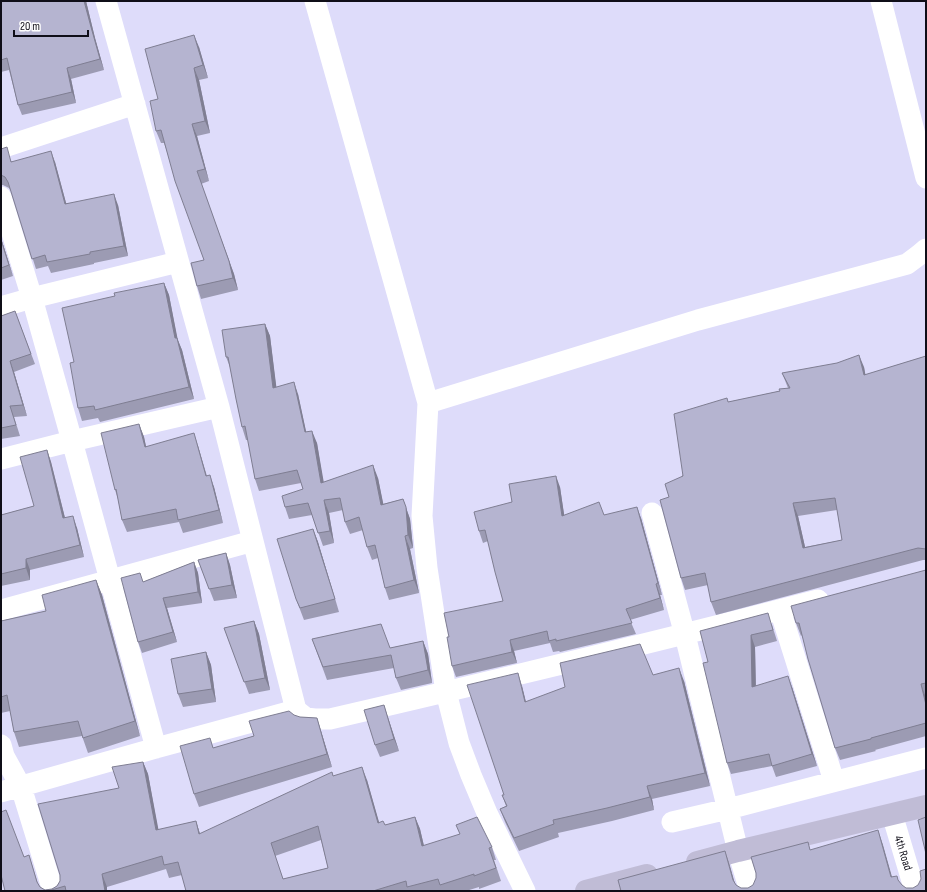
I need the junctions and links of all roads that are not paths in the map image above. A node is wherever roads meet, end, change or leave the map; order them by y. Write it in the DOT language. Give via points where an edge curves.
graph roads {
  1 [pos="106,1"];
  2 [pos="315,1"];
  3 [pos="881,1"];
  4 [pos="134,104"];
  5 [pos="1,148"];
  6 [pos="926,178"];
  7 [pos="1,197"];
  8 [pos="926,249"];
  9 [pos="178,262"];
  10 [pos="32,298"];
  11 [pos="1,307"];
  12 [pos="428,404"];
  13 [pos="219,407"];
  14 [pos="72,441"];
  15 [pos="1,459"];
  16 [pos="652,513"];
  17 [pos="253,541"];
  18 [pos="110,580"];
  19 [pos="834,596"];
  20 [pos="1,610"];
  21 [pos="780,610"];
  22 [pos="685,635"];
  23 [pos="446,692"];
  24 [pos="296,710"];
  25 [pos="1,745"];
  26 [pos="156,748"];
  27 [pos="926,758"];
  28 [pos="834,781"];
  29 [pos="21,787"];
  30 [pos="1,792"];
  31 [pos="926,806"];
  32 [pos="728,808"];
  33 [pos="892,814"];
  34 [pos="672,822"];
  35 [pos="738,851"];
  36 [pos="609,888"];
  37 [pos="53,891"];
  38 [pos="524,891"];
  39 [pos="586,891"];
  40 [pos="750,891"];
  41 [pos="915,891"];
  1 -- 4 [label="street"];
  2 -- 12 [label="street"];
  3 -- 6 [label="street"];
  4 -- 5 [label="street"];
  4 -- 9 [label="street"];
  7 -- 10 [label="street"];
  8 -- 12 [label="street" via="907,264 698,320"];
  9 -- 10 [label="street"];
  9 -- 13 [label="street"];
  10 -- 11 [label="street"];
  10 -- 14 [label="street"];
  12 -- 23 [label="street" via="422,516 427,568"];
  13 -- 14 [label="street"];
  13 -- 17 [label="street"];
  14 -- 15 [label="street"];
  14 -- 18 [label="street"];
  16 -- 22 [label="street"];
  17 -- 18 [label="street"];
  17 -- 24 [label="street"];
  18 -- 20 [label="street"];
  18 -- 26 [label="street"];
  19 -- 21 [label="street"];
  21 -- 22 [label="street"];
  21 -- 28 [label="street"];
  22 -- 23 [label="street"];
  22 -- 32 [label="street"];
  23 -- 24 [label="street" via="315,720 306,718"];
  23 -- 38 [label="street" via="459,743 471,774"];
  24 -- 26 [label="street"];
  25 -- 29 [label="street" via="4,756"];
  26 -- 29 [label="street"];
  27 -- 28 [label="street"];
  28 -- 32 [label="street"];
  29 -- 30 [label="street"];
  29 -- 37 [label="street"];
  31 -- 33 [label="main road"];
  32 -- 34 [label="street"];
  32 -- 35 [label="street"];
  33 -- 35 [label="main road"];
  33 -- 41 [label="street, 4th Road"];
  35 -- 36 [label="main road"];
  35 -- 40 [label="street"];
  36 -- 39 [label="main road"];
}
